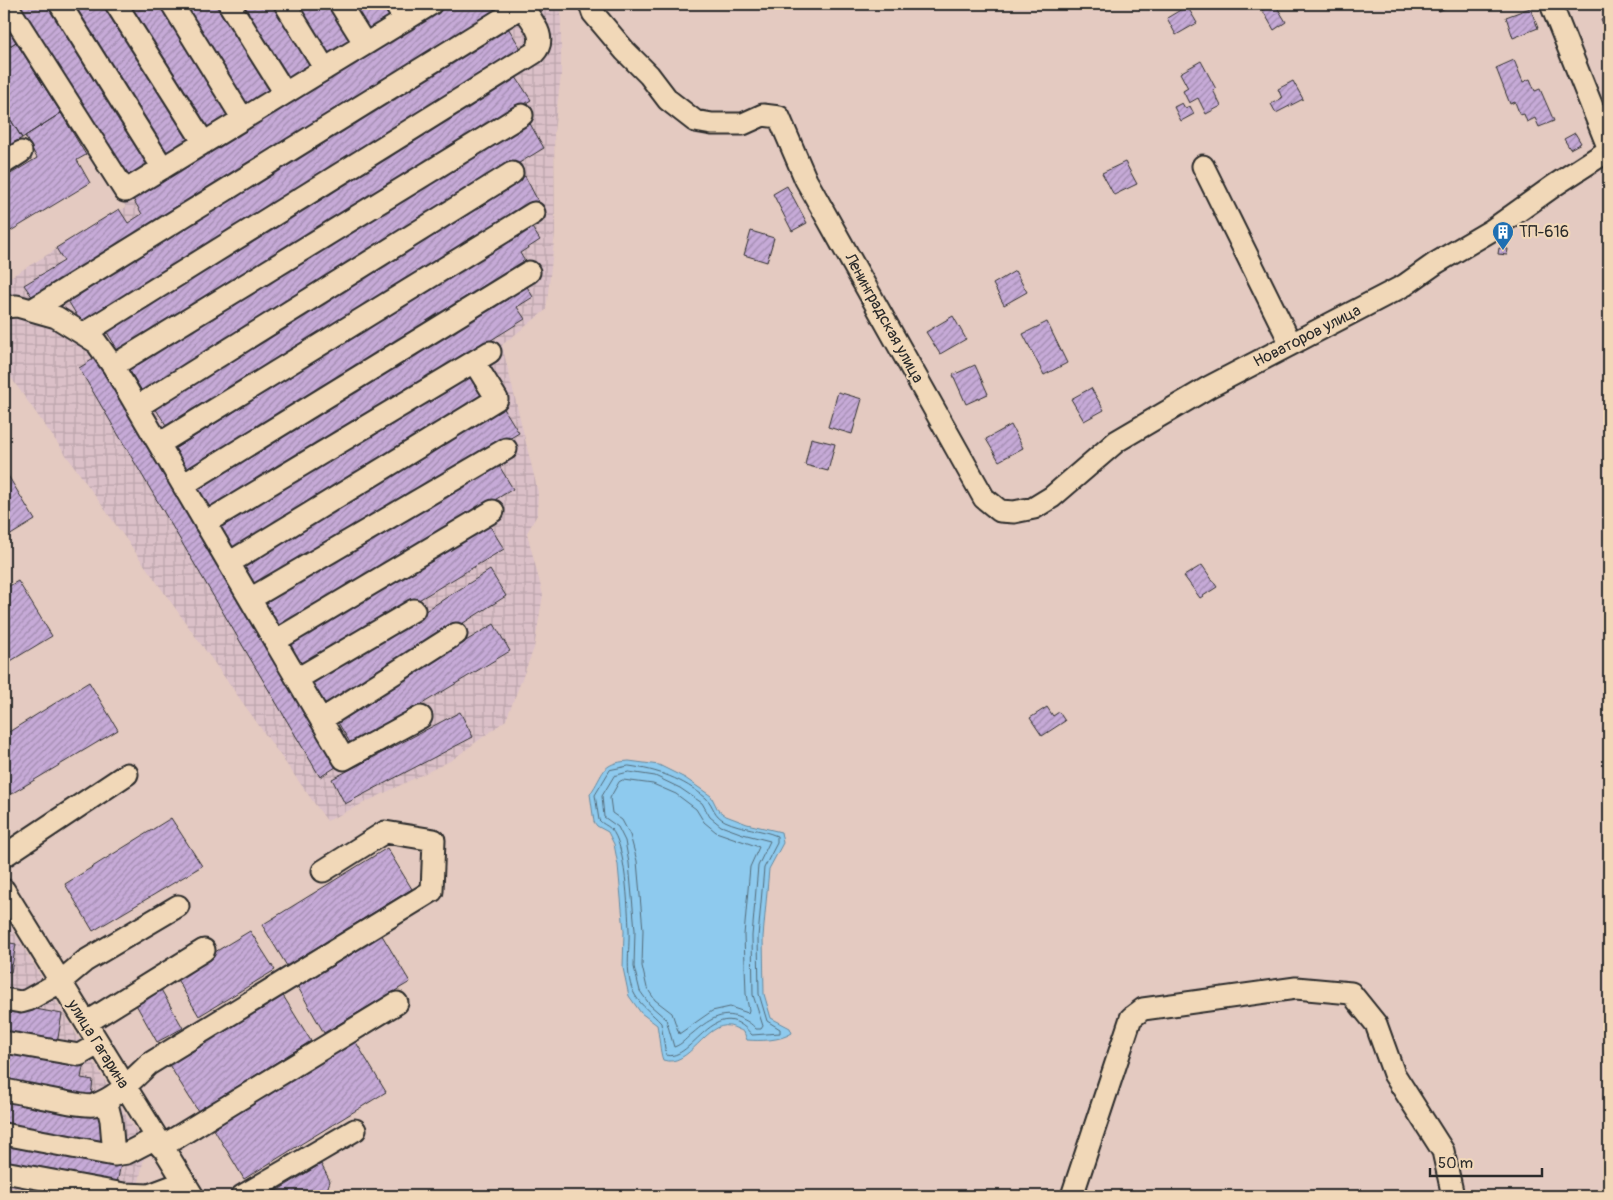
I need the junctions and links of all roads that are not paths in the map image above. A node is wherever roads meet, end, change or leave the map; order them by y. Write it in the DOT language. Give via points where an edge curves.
graph roads {
  1 [pos="6,4"];
  2 [pos="60,4"];
  3 [pos="116,4"];
  4 [pos="172,4"];
  5 [pos="229,4"];
  6 [pos="285,4"];
  7 [pos="340,4"];
  8 [pos="431,4"];
  9 [pos="590,4"];
  10 [pos="1551,4"];
  11 [pos="524,5"];
  12 [pos="400,12"];
  13 [pos="365,44"];
  14 [pos="325,69"];
  15 [pos="285,93"];
  16 [pos="522,115"];
  17 [pos="244,118"];
  18 [pos="204,143"];
  19 [pos="1607,150"];
  20 [pos="1203,166"];
  21 [pos="163,168"];
  22 [pos="512,173"];
  23 [pos="534,213"];
  24 [pos="529,272"];
  25 [pos="4,307"];
  26 [pos="32,310"];
  27 [pos="83,334"];
  28 [pos="1291,344"];
  29 [pos="113,366"];
  30 [pos="137,407"];
  31 [pos="159,444"];
  32 [pos="506,449"];
  33 [pos="183,485"];
  34 [pos="1000,510"];
  35 [pos="493,511"];
  36 [pos="205,523"];
  37 [pos="229,563"];
  38 [pos="250,599"];
  39 [pos="414,610"];
  40 [pos="456,634"];
  41 [pos="275,641"];
  42 [pos="297,679"];
  43 [pos="421,717"];
  44 [pos="321,720"];
  45 [pos="127,774"];
  46 [pos="4,856"];
  47 [pos="323,871"];
  48 [pos="4,890"];
  49 [pos="178,906"];
  50 [pos="204,950"];
  51 [pos="60,982"];
  52 [pos="4,985"];
  53 [pos="4,999"];
  54 [pos="28,1000"];
  55 [pos="397,1003"];
  56 [pos="86,1023"];
  57 [pos="4,1042"];
  58 [pos="98,1044"];
  59 [pos="124,1087"];
  60 [pos="4,1090"];
  61 [pos="106,1100"];
  62 [pos="355,1130"];
  63 [pos="4,1134"];
  64 [pos="159,1142"];
  65 [pos="114,1155"];
  66 [pos="4,1172"];
  67 [pos="188,1189"];
  68 [pos="103,1194"];
  69 [pos="242,1196"];
  70 [pos="1072,1196"];
  71 [pos="1454,1196"];
  1 -- 21 [label="street" via="125,191"];
  2 -- 21 [label="street"];
  3 -- 18 [label="street"];
  4 -- 17 [label="street"];
  5 -- 15 [label="street"];
  6 -- 14 [label="street"];
  7 -- 13 [label="street"];
  8 -- 12 [label="street"];
  9 -- 34 [label="street, Ленинградская улица" via="593,13 668,100 695,121 743,124 763,115 779,117 806,180 984,498"];
  10 -- 19 [label="street"];
  11 -- 26 [label="street"];
  11 -- 27 [label="street" via="540,33 534,54"];
  12 -- 13 [label="street"];
  13 -- 14 [label="street"];
  14 -- 15 [label="street"];
  15 -- 17 [label="street"];
  16 -- 29 [label="street"];
  17 -- 18 [label="street"];
  18 -- 21 [label="street"];
  19 -- 28 [label="street, Новаторов улица" via="1492,230 1436,262 1405,285"];
  20 -- 28 [label="street"];
  22 -- 30 [label="street"];
  23 -- 31 [label="street"];
  24 -- 33 [label="street"];
  25 -- 26 [label="street"];
  26 -- 27 [label="street" via="56,317"];
  27 -- 29 [label="street" via="96,342"];
  28 -- 34 [label="street, Новаторов улица" via="1209,386 1117,441 1052,497 1034,508 1014,512"];
  29 -- 30 [label="street"];
  30 -- 31 [label="street"];
  31 -- 33 [label="street"];
  32 -- 38 [label="street"];
  33 -- 36 [label="street"];
  35 -- 41 [label="street"];
  36 -- 37 [label="street"];
  36 -- 37 [label="street" via="482,357 497,399"];
  37 -- 38 [label="street"];
  38 -- 41 [label="street"];
  39 -- 42 [label="street"];
  40 -- 44 [label="street"];
  41 -- 42 [label="street"];
  42 -- 44 [label="street"];
  43 -- 44 [label="street" via="344,759"];
  45 -- 46 [label="street"];
  47 -- 59 [label="street" via="385,832 434,840 432,891 149,1064"];
  48 -- 51 [label="street, улица Гагарина"];
  49 -- 51 [label="street" via="84,961"];
  50 -- 56 [label="street"];
  51 -- 54 [label="street"];
  51 -- 56 [label="street, улица Гагарина"];
  52 -- 54 [label="street"];
  53 -- 54 [label="street"];
  55 -- 64 [label="street"];
  56 -- 58 [label="street, улица Гагарина"];
  57 -- 58 [label="street" via="79,1055"];
  58 -- 59 [label="street, улица Гагарина"];
  59 -- 61 [label="street"];
  59 -- 64 [label="street, улица Гагарина"];
  60 -- 61 [label="street" via="92,1106"];
  61 -- 65 [label="street"];
  62 -- 69 [label="street"];
  63 -- 65 [label="street"];
  64 -- 65 [label="street"];
  64 -- 67 [label="street, улица Гагарина"];
  66 -- 68 [label="street"];
  67 -- 68 [label="street" via="149,1195"];
  70 -- 71 [label="street" via="1131,1018 1143,1009 1296,988 1352,993 1376,1024 1394,1074 1444,1150"];
}
